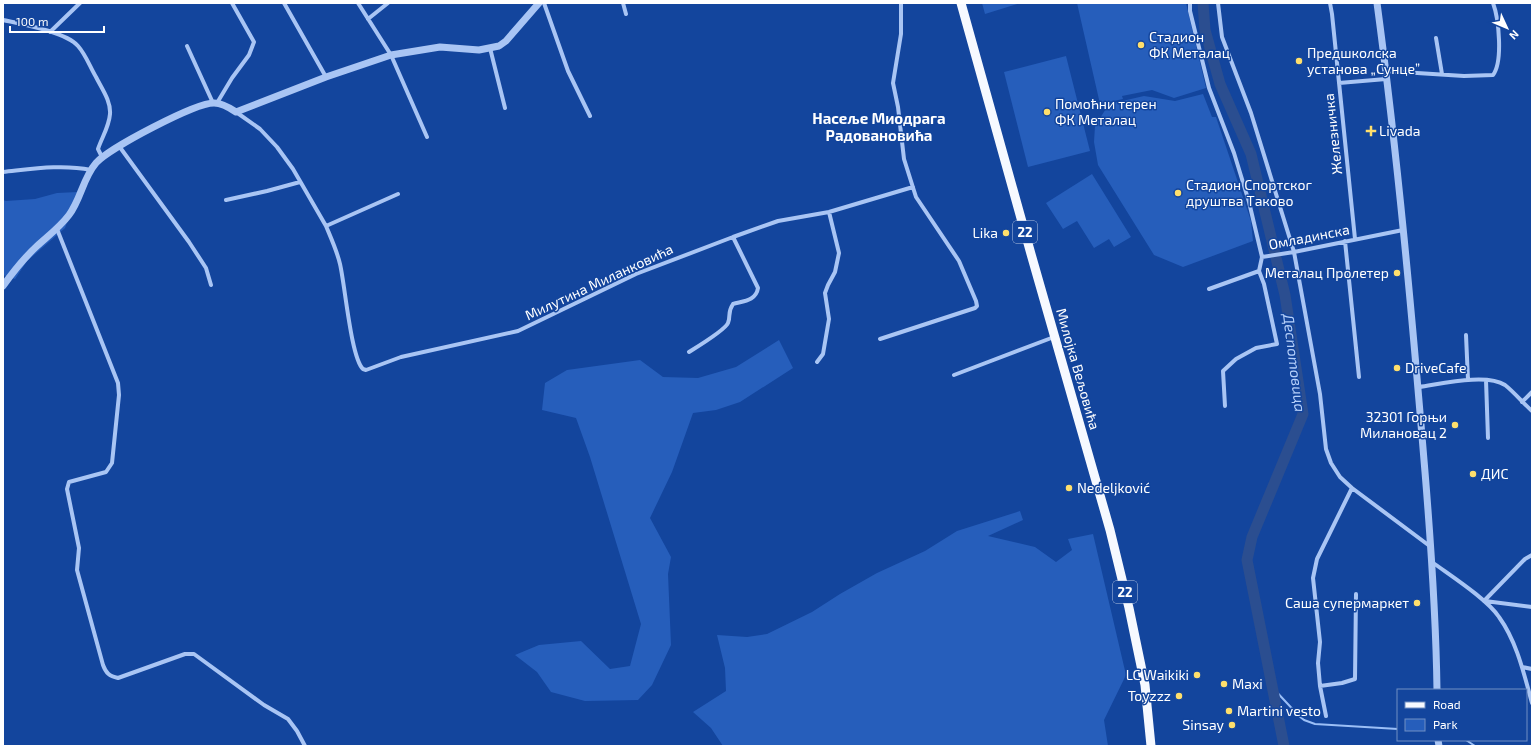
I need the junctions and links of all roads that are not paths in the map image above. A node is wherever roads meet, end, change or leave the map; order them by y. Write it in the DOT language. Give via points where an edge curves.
graph roads {
  1 [pos="80,3"];
  2 [pos="232,3"];
  3 [pos="284,3"];
  4 [pos="358,3"];
  5 [pos="388,3"];
  6 [pos="539,3"];
  7 [pos="544,3"];
  8 [pos="623,3"];
  9 [pos="901,3"];
  10 [pos="961,3"];
  11 [pos="1190,3"];
  12 [pos="1218,3"];
  13 [pos="1330,3"];
  14 [pos="1377,3"];
  15 [pos="1493,3"];
  16 [pos="626,14"];
  17 [pos="368,19"];
  18 [pos="3,20"];
  19 [pos="50,32"];
  20 [pos="1436,38"];
  21 [pos="187,46"];
  22 [pos="490,48"];
  23 [pos="391,55"];
  24 [pos="1386,71"];
  25 [pos="1442,74"];
  26 [pos="326,77"];
  27 [pos="1386,79"];
  28 [pos="1339,83"];
  29 [pos="215,103"];
  30 [pos="505,108"];
  31 [pos="236,112"];
  32 [pos="590,116"];
  33 [pos="428,137"];
  34 [pos="119,146"];
  35 [pos="102,157"];
  36 [pos="91,170"];
  37 [pos="3,172"];
  38 [pos="300,182"];
  39 [pos="913,187"];
  40 [pos="398,194"];
  41 [pos="226,200"];
  42 [pos="829,212"];
  43 [pos="326,226"];
  44 [pos="57,229"];
  45 [pos="1403,230"];
  46 [pos="733,237"];
  47 [pos="1355,239"];
  48 [pos="1345,241"];
  49 [pos="1294,252"];
  50 [pos="1264,256"];
  51 [pos="1259,271"];
  52 [pos="211,285"];
  53 [pos="3,286"];
  54 [pos="1209,289"];
  55 [pos="1466,335"];
  56 [pos="1054,337"];
  57 [pos="880,339"];
  58 [pos="689,352"];
  59 [pos="817,362"];
  60 [pos="954,375"];
  61 [pos="1359,377"];
  62 [pos="1468,380"];
  63 [pos="1486,380"];
  64 [pos="1418,387"];
  65 [pos="1532,392"];
  66 [pos="1522,402"];
  67 [pos="1225,406"];
  68 [pos="1532,411"];
  69 [pos="1488,438"];
  70 [pos="1352,488"];
  71 [pos="1431,547"];
  72 [pos="1532,555"];
  73 [pos="1432,562"];
  74 [pos="1356,594"];
  75 [pos="1484,601"];
  76 [pos="1532,607"];
  77 [pos="1522,667"];
  78 [pos="1532,668"];
  79 [pos="1320,686"];
  80 [pos="1437,689"];
  81 [pos="1532,703"];
  82 [pos="1326,716"];
  83 [pos="305,746"];
  84 [pos="1151,746"];
  1 -- 19 [label="street"];
  2 -- 29 [label="street" via="254,42 249,55"];
  3 -- 26 [label="street"];
  4 -- 17 [label="street"];
  5 -- 17 [label="street"];
  6 -- 22 [label="street" via="506,41"];
  7 -- 32 [label="street" via="568,70"];
  8 -- 16 [label="street"];
  9 -- 39 [label="street" via="901,34 893,83 904,160"];
  10 -- 56 [label="main road, Милојка Вељовића / 22"];
  11 -- 50 [label="street" via="1209,88 1234,153"];
  12 -- 49 [label="street" via="1222,37 1251,113"];
  13 -- 28 [label="street, Железничка"];
  14 -- 24 [label="street"];
  15 -- 25 [label="street" via="1498,66 1493,76"];
  17 -- 23 [label="street"];
  18 -- 19 [label="street"];
  19 -- 35 [label="street" via="77,44 109,102 109,122 98,149"];
  20 -- 25 [label="street"];
  21 -- 29 [label="street"];
  22 -- 23 [label="street" via="467,50 440,47"];
  22 -- 30 [label="street"];
  23 -- 26 [label="street"];
  23 -- 33 [label="street"];
  24 -- 25 [label="street"];
  24 -- 27 [label="street"];
  26 -- 31 [label="street"];
  27 -- 28 [label="street"];
  27 -- 45 [label="street"];
  28 -- 47 [label="street, Железничка"];
  29 -- 31 [label="street"];
  29 -- 34 [label="street" via="192,109"];
  31 -- 38 [label="street" via="260,129 277,147"];
  34 -- 35 [label="street"];
  34 -- 52 [label="street" via="189,242 206,268"];
  35 -- 36 [label="street"];
  36 -- 37 [label="street" via="62,167"];
  36 -- 44 [label="street" via="70,214"];
  38 -- 41 [label="street"];
  38 -- 43 [label="street"];
  39 -- 42 [label="street, Милутина Миланковића"];
  39 -- 57 [label="street" via="916,197 959,261 977,306"];
  40 -- 43 [label="street"];
  42 -- 46 [label="street, Милутина Миланковића" via="778,221"];
  42 -- 59 [label="street" via="839,253 835,272 825,293 829,319 823,354"];
  43 -- 46 [label="street, Милутина Миланковића" via="340,262 350,326 358,363 363,370 370,370 401,357 518,332 636,274"];
  44 -- 53 [label="street" via="36,247"];
  44 -- 83 [label="street" via="118,383 112,463 106,472 69,482 67,488 79,548 77,570 106,673 118,678 180,655 194,654 264,705 288,719"];
  45 -- 47 [label="street, Омладинска"];
  45 -- 64 [label="street"];
  46 -- 58 [label="street" via="758,288 757,294 753,298 733,304 728,322 723,328"];
  47 -- 48 [label="street, Омладинска"];
  48 -- 49 [label="street, Омладинска"];
  48 -- 61 [label="street"];
  49 -- 50 [label="street, Омладинска"];
  49 -- 70 [label="street" via="1320,394 1326,448 1331,463 1340,477"];
  50 -- 51 [label="street, Омладинска"];
  51 -- 54 [label="street"];
  51 -- 67 [label="street" via="1278,344 1256,348 1236,359 1223,371"];
  55 -- 62 [label="street"];
  56 -- 60 [label="street"];
  56 -- 84 [label="main road, Милојка Вељовића / 22" via="1110,530 1129,608 1145,686"];
  62 -- 63 [label="street"];
  62 -- 64 [label="street"];
  63 -- 66 [label="street" via="1504,385"];
  63 -- 69 [label="street"];
  64 -- 71 [label="street"];
  65 -- 66 [label="street"];
  66 -- 68 [label="street"];
  70 -- 71 [label="street"];
  70 -- 79 [label="street" via="1314,569 1320,642"];
  71 -- 73 [label="street"];
  72 -- 75 [label="street"];
  73 -- 75 [label="street"];
  73 -- 80 [label="street"];
  74 -- 79 [label="street" via="1355,679"];
  75 -- 76 [label="street"];
  75 -- 77 [label="street" via="1499,616"];
  77 -- 78 [label="street"];
  77 -- 81 [label="street"];
  79 -- 82 [label="street"];
}
